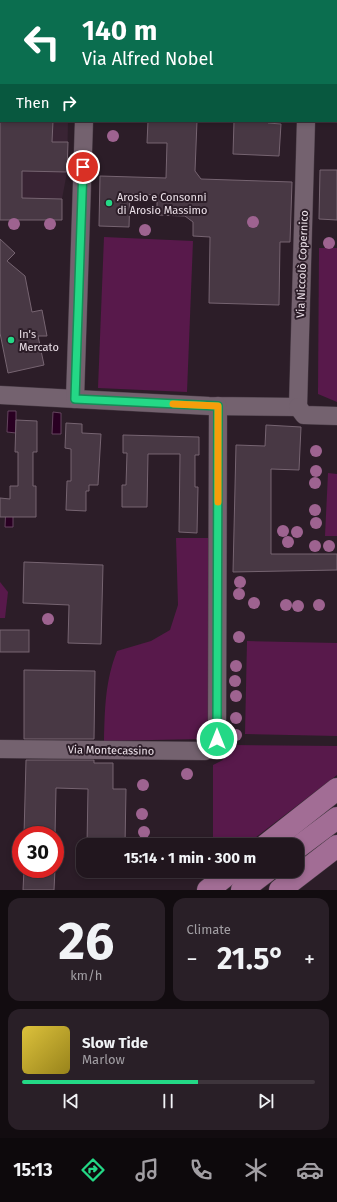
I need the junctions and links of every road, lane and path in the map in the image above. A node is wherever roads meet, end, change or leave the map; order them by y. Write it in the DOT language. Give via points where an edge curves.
graph roads {
  1 [pos="84,122"];
  2 [pos="306,122"];
  3 [pos="0,395"];
  4 [pos="75,399"];
  5 [pos="218,406"];
  6 [pos="298,407"];
  7 [pos="337,416"];
  8 [pos="0,749"];
  9 [pos="337,789"];
  10 [pos="337,818"];
  11 [pos="275,838"];
  12 [pos="304,843"];
  13 [pos="337,846"];
  14 [pos="223,878"];
  15 [pos="258,878"];
  16 [pos="208,890"];
  17 [pos="242,890"];
  18 [pos="280,890"];
  1 -- 4 [label="street"];
  2 -- 6 [label="street, Via Niccolò Copernico"];
  3 -- 4 [label="street"];
  4 -- 5 [label="street"];
  5 -- 6 [label="street"];
  5 -- 8 [label="street, Via Montecassino" via="217,739 211,748 205,751"];
  6 -- 7 [label="street" via="304,415"];
  9 -- 11 [label="main road"];
  10 -- 12 [label="main road"];
  13 -- 18 [label="main road"];
  14 -- 16 [label="main road"];
  15 -- 17 [label="main road"];
}
